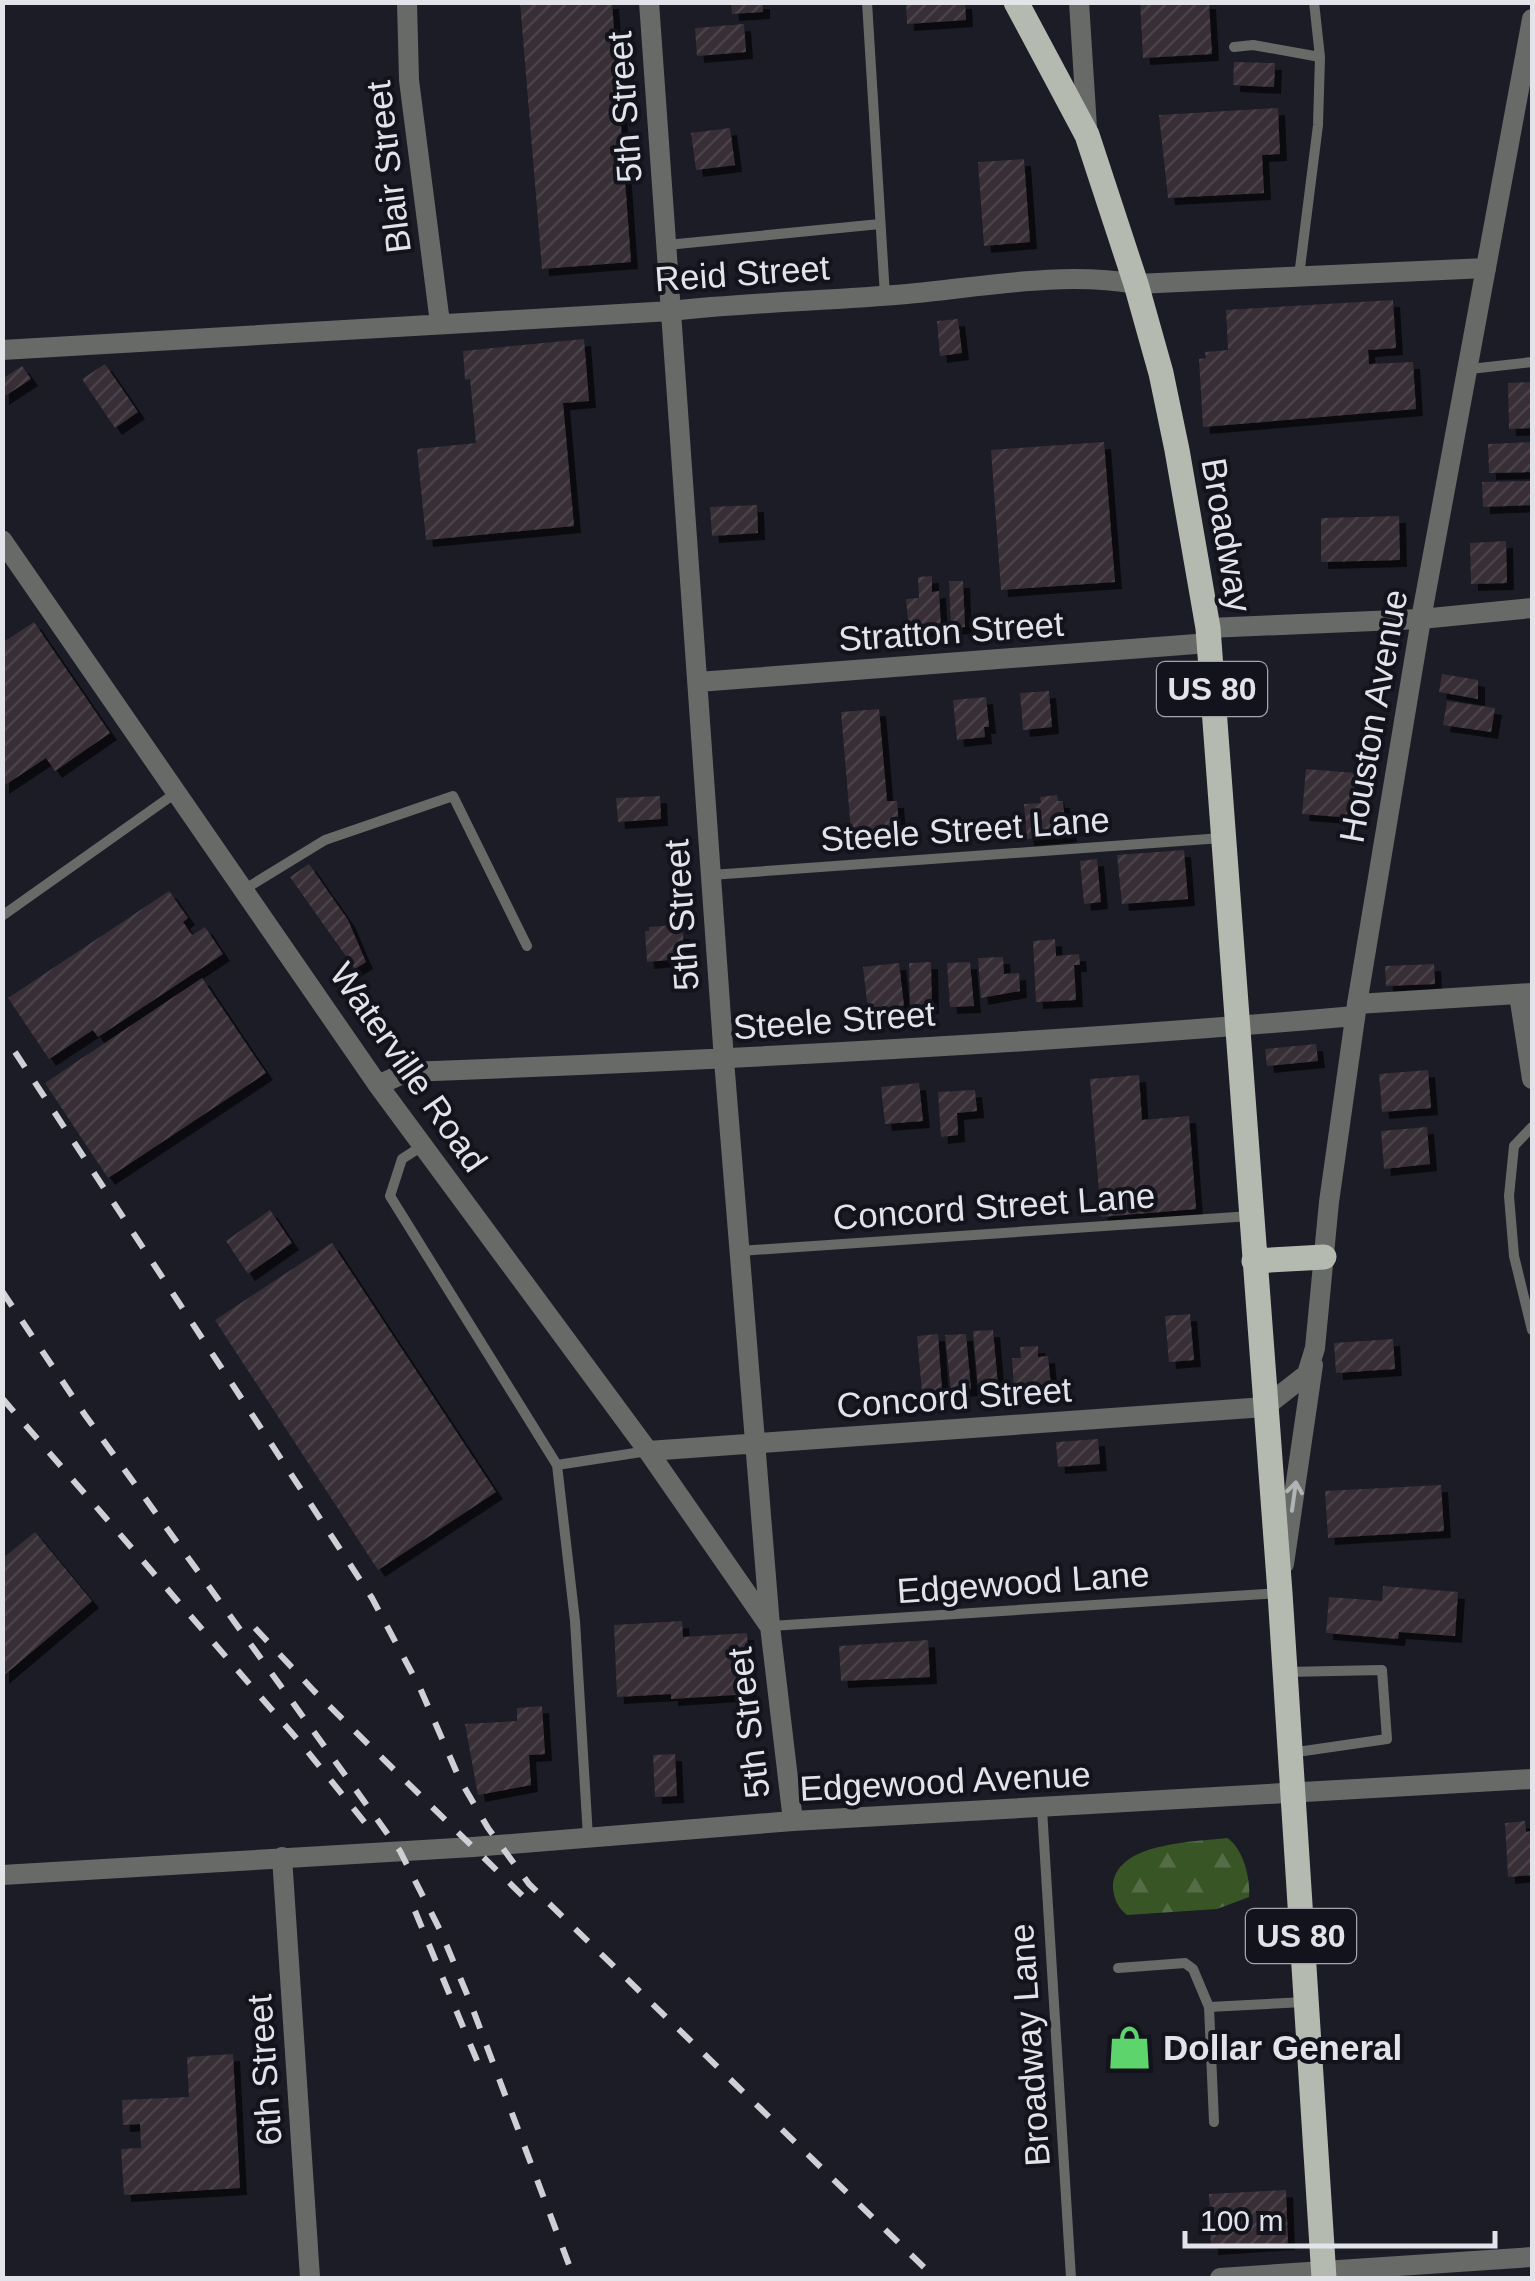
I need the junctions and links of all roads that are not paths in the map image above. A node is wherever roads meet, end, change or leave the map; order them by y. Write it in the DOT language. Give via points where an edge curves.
graph roads {
  1 [pos="408,2"];
  2 [pos="649,2"];
  3 [pos="867,2"];
  4 [pos="1016,2"];
  5 [pos="1078,2"];
  6 [pos="1314,2"];
  7 [pos="1532,19"];
  8 [pos="1234,47"];
  9 [pos="1320,57"];
  10 [pos="1087,136"];
  11 [pos="880,224"];
  12 [pos="666,245"];
  13 [pos="1486,268"];
  14 [pos="1299,276"];
  15 [pos="1136,284"];
  16 [pos="884,296"];
  17 [pos="671,312"];
  18 [pos="440,323"];
  19 [pos="2,350"];
  20 [pos="1532,362"];
  21 [pos="1470,368"];
  22 [pos="2,540"];
  23 [pos="1532,608"];
  24 [pos="1421,619"];
  25 [pos="1208,636"];
  26 [pos="698,682"];
  27 [pos="178,792"];
  28 [pos="1222,838"];
  29 [pos="711,875"];
  30 [pos="245,889"];
  31 [pos="2,916"];
  32 [pos="527,946"];
  33 [pos="1526,994"];
  34 [pos="1356,1010"];
  35 [pos="1236,1026"];
  36 [pos="724,1060"];
  37 [pos="1532,1079"];
  38 [pos="378,1084"];
  39 [pos="1532,1127"];
  40 [pos="423,1145"];
  41 [pos="1250,1216"];
  42 [pos="740,1250"];
  43 [pos="1324,1257"];
  44 [pos="1254,1260"];
  45 [pos="1527,1281"];
  46 [pos="1532,1330"];
  47 [pos="1315,1348"];
  48 [pos="1265,1407"];
  49 [pos="756,1444"];
  50 [pos="648,1451"];
  51 [pos="557,1465"];
  52 [pos="1280,1593"];
  53 [pos="770,1626"];
  54 [pos="1285,1672"];
  55 [pos="1289,1754"];
  56 [pos="1532,1779"];
  57 [pos="1292,1794"];
  58 [pos="1042,1808"];
  59 [pos="793,1821"];
  60 [pos="588,1838"];
  61 [pos="282,1857"];
  62 [pos="2,1875"];
  63 [pos="1118,1968"];
  64 [pos="1306,2002"];
  65 [pos="1208,2008"];
  66 [pos="1214,2122"];
  67 [pos="1532,2257"];
  68 [pos="1324,2275"];
  69 [pos="310,2278"];
  70 [pos="1070,2278"];
  71 [pos="1220,2278"];
  1 -- 18 [label="street, Blair Street" via="409,80"];
  2 -- 12 [label="street, 5th Street"];
  3 -- 11 [label="lane"];
  4 -- 10 [label="main road, Broadway / US 80"];
  5 -- 10 [label="street"];
  6 -- 9 [label="lane"];
  7 -- 13 [label="street, Houston Avenue"];
  8 -- 9 [label="lane"];
  9 -- 14 [label="lane"];
  10 -- 15 [label="main road, Broadway / US 80"];
  11 -- 12 [label="lane"];
  11 -- 16 [label="lane"];
  12 -- 17 [label="street, 5th Street"];
  13 -- 14 [label="street, Reid Street"];
  13 -- 21 [label="street, Houston Avenue"];
  14 -- 15 [label="street, Reid Street"];
  15 -- 16 [label="street, Reid Street" via="1097,278"];
  15 -- 25 [label="main road, Broadway / US 80" via="1178,450"];
  16 -- 17 [label="street, Reid Street"];
  17 -- 18 [label="street, Reid Street"];
  17 -- 26 [label="street, 5th Street"];
  18 -- 19 [label="street, Reid Street"];
  20 -- 21 [label="lane"];
  21 -- 24 [label="street, Houston Avenue"];
  22 -- 27 [label="street, Waterville Road"];
  23 -- 24 [label="street, Stratton Street"];
  24 -- 25 [label="street, Stratton Street"];
  24 -- 34 [label="street, Houston Avenue"];
  25 -- 26 [label="street, Stratton Street"];
  25 -- 28 [label="main road, Broadway / US 80"];
  26 -- 29 [label="street, 5th Street"];
  27 -- 30 [label="street, Waterville Road"];
  27 -- 31 [label="lane"];
  28 -- 29 [label="lane, Steele Street Lane"];
  28 -- 35 [label="main road, Broadway / US 80"];
  29 -- 36 [label="street, 5th Street"];
  30 -- 32 [label="lane" via="325,840 453,796"];
  30 -- 38 [label="street, Waterville Road"];
  33 -- 34 [label="street, Steele Street"];
  33 -- 37 [label="street"];
  34 -- 35 [label="street, Steele Street"];
  34 -- 43 [label="street, Houston Avenue"];
  35 -- 36 [label="street, Steele Street"];
  35 -- 41 [label="main road, Broadway / US 80"];
  36 -- 38 [label="street, Steele Street" via="407,1072"];
  36 -- 42 [label="street, 5th Street"];
  38 -- 40 [label="street, Waterville Road"];
  39 -- 45 [label="lane" via="1514,1146 1509,1196 1514,1256"];
  40 -- 50 [label="street, Waterville Road"];
  40 -- 51 [label="lane" via="402,1160 390,1196"];
  41 -- 42 [label="lane, Concord Street Lane"];
  41 -- 44 [label="main road, Broadway / US 80"];
  42 -- 49 [label="street, 5th Street"];
  43 -- 44 [label="main road"];
  43 -- 47 [label="street, Houston Avenue"];
  44 -- 48 [label="main road, Broadway / US 80"];
  45 -- 46 [label="lane"];
  47 -- 48 [label="street, Houston Avenue" via="1307,1374"];
  52 -- 47 [label="street, one-way"];
  48 -- 49 [label="street, Concord Street"];
  48 -- 52 [label="main road, US 80"];
  49 -- 50 [label="street, Concord Street"];
  49 -- 53 [label="street, 5th Street"];
  50 -- 51 [label="lane"];
  50 -- 53 [label="street, Waterville Road"];
  51 -- 60 [label="lane" via="575,1621"];
  52 -- 53 [label="lane, Edgewood Lane"];
  52 -- 54 [label="main road, US 80"];
  53 -- 59 [label="street, 5th Street"];
  54 -- 55 [label="main road, US 80"];
  54 -- 55 [label="lane" via="1382,1670 1387,1739"];
  55 -- 57 [label="main road, US 80"];
  56 -- 57 [label="street, Edgewood Avenue"];
  57 -- 58 [label="street, Edgewood Avenue"];
  57 -- 64 [label="main road, US 80"];
  58 -- 59 [label="street, Edgewood Avenue"];
  58 -- 70 [label="lane, Broadway Lane"];
  59 -- 60 [label="street, Edgewood Avenue"];
  60 -- 61 [label="street, Edgewood Avenue"];
  61 -- 62 [label="street, Edgewood Avenue"];
  61 -- 69 [label="street, 6th Street"];
  63 -- 65 [label="lane" via="1185,1962"];
  64 -- 65 [label="lane"];
  64 -- 68 [label="main road, US 80"];
  65 -- 66 [label="lane"];
  67 -- 68 [label="street"];
  68 -- 71 [label="street"];
}
